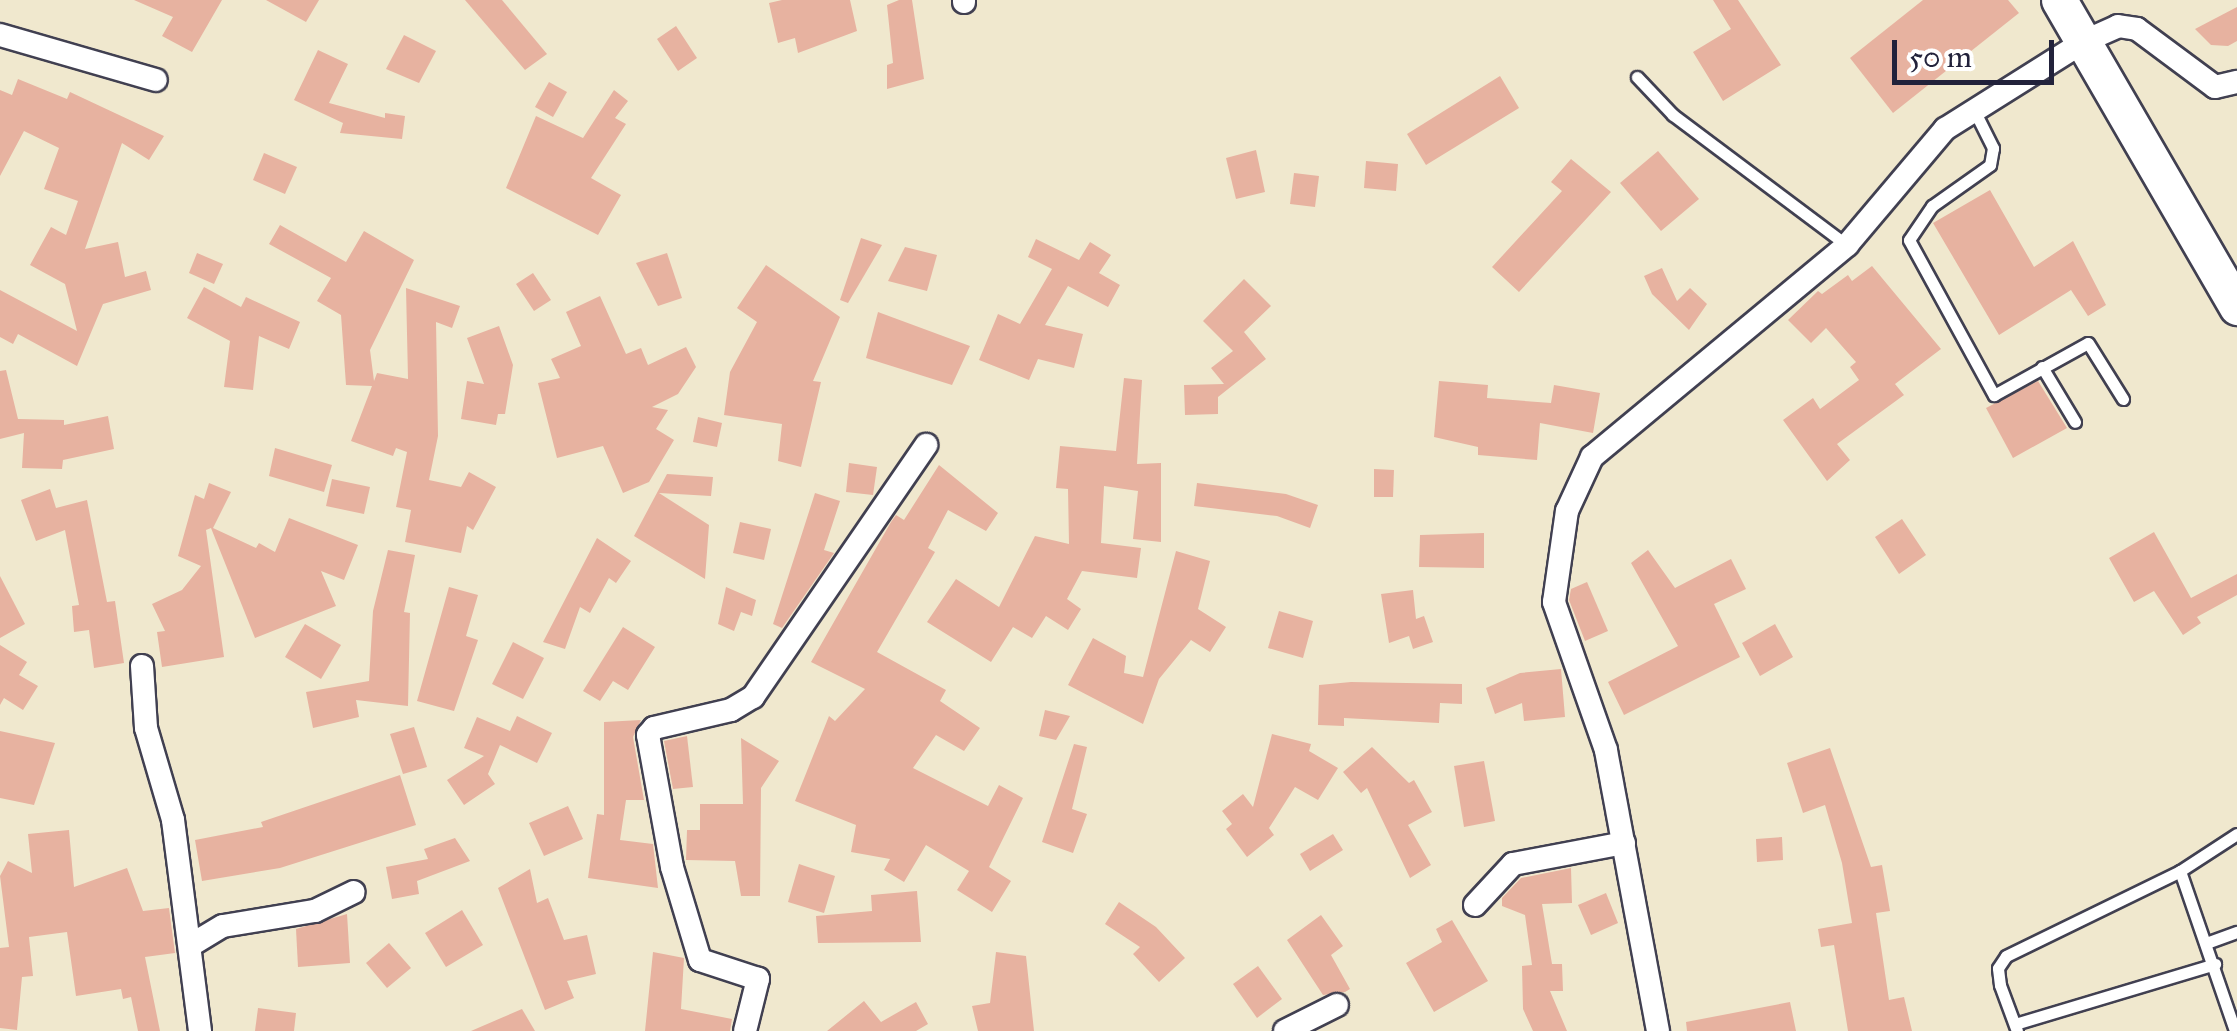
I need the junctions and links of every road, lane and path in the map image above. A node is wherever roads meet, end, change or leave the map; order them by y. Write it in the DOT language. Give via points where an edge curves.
graph roads {
  1 [pos="2058,0"];
  2 [pos="0,36"];
  3 [pos="2085,41"];
  4 [pos="1636,77"];
  5 [pos="156,80"];
  6 [pos="2237,82"];
  7 [pos="1972,108"];
  8 [pos="1847,245"];
  9 [pos="2237,307"];
  10 [pos="2042,367"];
  11 [pos="2123,399"];
  12 [pos="2075,422"];
  13 [pos="926,444"];
  14 [pos="142,666"];
  15 [pos="2237,834"];
  16 [pos="1624,843"];
  17 [pos="2180,870"];
  18 [pos="354,892"];
  19 [pos="1475,905"];
  20 [pos="2237,932"];
  21 [pos="2209,942"];
  22 [pos="191,945"];
  23 [pos="2215,964"];
  24 [pos="1337,1005"];
  25 [pos="2016,1028"];
  26 [pos="200,1031"];
  27 [pos="745,1031"];
  28 [pos="1285,1031"];
  29 [pos="1658,1031"];
  30 [pos="2235,1031"];
  1 -- 3 [label="main road"];
  2 -- 5 [label="street"];
  3 -- 6 [label="street" via="2118,26 2138,29 2215,87"];
  3 -- 7 [label="street"];
  3 -- 9 [label="main road"];
  4 -- 8 [label="lane" via="1673,115"];
  7 -- 8 [label="street" via="1945,129"];
  7 -- 10 [label="lane" via="1993,148 1990,165 1932,206 1908,240 1994,396"];
  8 -- 16 [label="street" via="1612,435 1574,490 1554,602 1601,731"];
  10 -- 11 [label="lane" via="2088,342"];
  10 -- 12 [label="lane"];
  13 -- 27 [label="street" via="753,697 731,710 654,728 648,736 672,867 700,960 758,979"];
  14 -- 22 [label="street" via="146,728 173,820"];
  15 -- 17 [label="lane"];
  16 -- 19 [label="street" via="1513,864"];
  16 -- 29 [label="street"];
  17 -- 21 [label="lane"];
  17 -- 25 [label="lane" via="2006,956 1998,968"];
  18 -- 22 [label="street" via="315,912 223,926"];
  20 -- 21 [label="lane"];
  21 -- 23 [label="lane"];
  22 -- 26 [label="street"];
  23 -- 25 [label="lane"];
  23 -- 30 [label="lane"];
  24 -- 28 [label="street"];
}
